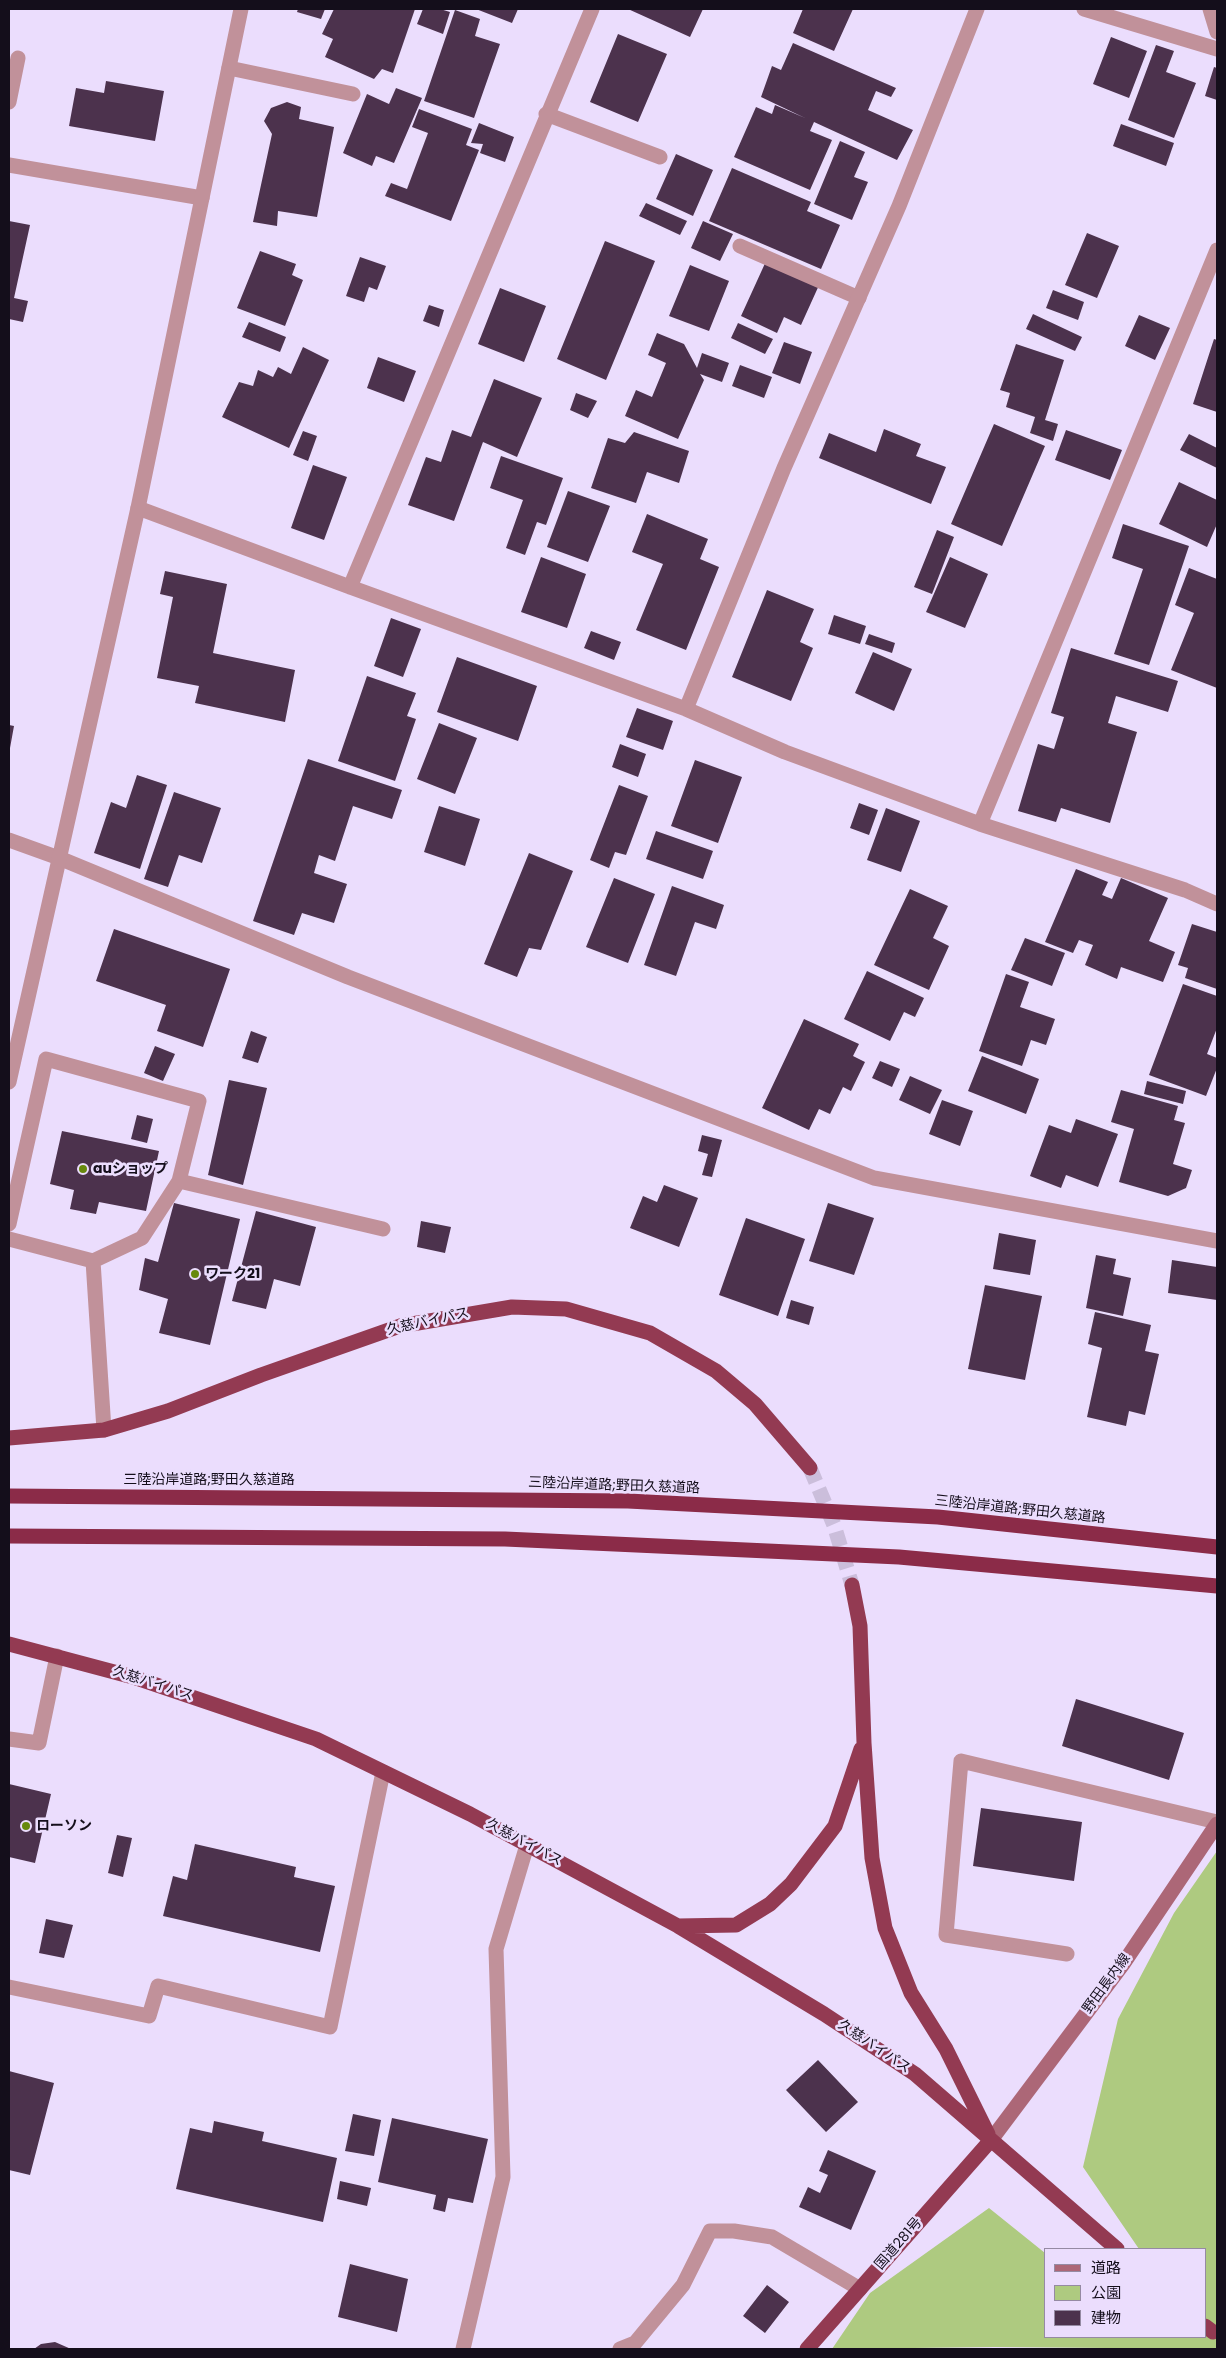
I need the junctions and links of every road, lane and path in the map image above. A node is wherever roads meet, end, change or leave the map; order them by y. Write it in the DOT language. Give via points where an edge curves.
graph roads {
  1 [pos="241,9"];
  2 [pos="592,9"];
  3 [pos="977,9"];
  4 [pos="1084,9"];
  5 [pos="1210,9"];
  6 [pos="1217,32"];
  7 [pos="1217,50"];
  8 [pos="18,58"];
  9 [pos="229,68"];
  10 [pos="352,94"];
  11 [pos="9,102"];
  12 [pos="546,114"];
  13 [pos="660,157"];
  14 [pos="9,165"];
  15 [pos="202,198"];
  16 [pos="740,246"];
  17 [pos="1217,250"];
  18 [pos="859,298"];
  19 [pos="138,508"];
  20 [pos="350,587"];
  21 [pos="686,709"];
  22 [pos="980,824"];
  23 [pos="9,840"];
  24 [pos="59,858"];
  25 [pos="1217,904"];
  26 [pos="9,1082"];
  27 [pos="179,1181"];
  28 [pos="9,1224"];
  29 [pos="384,1229"];
  30 [pos="9,1240"];
  31 [pos="1217,1241"];
  32 [pos="93,1261"];
  33 [pos="104,1430"];
  34 [pos="9,1438"];
  35 [pos="810,1468"];
  36 [pos="9,1496"];
  37 [pos="9,1536"];
  38 [pos="1217,1547"];
  39 [pos="852,1585"];
  40 [pos="1217,1586"];
  41 [pos="9,1644"];
  42 [pos="57,1656"];
  43 [pos="9,1739"];
  44 [pos="864,1742"];
  45 [pos="383,1772"];
  46 [pos="1217,1823"];
  47 [pos="527,1845"];
  48 [pos="678,1926"];
  49 [pos="1067,1954"];
  50 [pos="9,1987"];
  51 [pos="991,2140"];
  52 [pos="1116,2248"];
  53 [pos="860,2289"];
  54 [pos="463,2349"];
  55 [pos="620,2349"];
  56 [pos="807,2349"];
  1 -- 9 [label="street"];
  2 -- 12 [label="street"];
  3 -- 18 [label="street"];
  4 -- 7 [label="street"];
  5 -- 6 [label="street"];
  8 -- 11 [label="street"];
  9 -- 10 [label="street"];
  9 -- 15 [label="street"];
  12 -- 13 [label="street"];
  12 -- 20 [label="street"];
  14 -- 15 [label="street"];
  15 -- 19 [label="street"];
  16 -- 18 [label="street"];
  17 -- 22 [label="street"];
  18 -- 21 [label="street" via="784,468"];
  19 -- 20 [label="street"];
  19 -- 24 [label="street"];
  20 -- 21 [label="street"];
  21 -- 22 [label="street" via="785,752"];
  22 -- 25 [label="street" via="1185,890"];
  23 -- 24 [label="street"];
  24 -- 26 [label="street"];
  24 -- 31 [label="street" via="348,977 874,1178"];
  27 -- 28 [label="street" via="199,1101 46,1058"];
  27 -- 29 [label="street"];
  27 -- 32 [label="street" via="142,1238"];
  30 -- 32 [label="street"];
  32 -- 33 [label="street"];
  33 -- 34 [label="highway, 久慈バイパス"];
  33 -- 35 [label="highway, 久慈バイパス" via="168,1411 400,1326 512,1307 566,1309 650,1333 716,1371 755,1404"];
  36 -- 38 [label="highway, 三陸沿岸道路;野田久慈道路" via="628,1501 938,1517"];
  37 -- 40 [label="highway" via="515,1539 899,1557"];
  39 -- 44 [label="highway, 久慈バイパス" via="860,1626"];
  41 -- 42 [label="highway, 久慈バイパス"];
  42 -- 43 [label="street" via="38,1743"];
  42 -- 45 [label="highway, 久慈バイパス" via="133,1676 316,1739"];
  44 -- 48 [label="highway" via="835,1826 791,1884 770,1904 736,1925"];
  44 -- 51 [label="highway, 久慈バイパス" via="872,1858 885,1928 911,1993 946,2049"];
  45 -- 47 [label="highway, 久慈バイパス"];
  45 -- 50 [label="street" via="330,2027 158,1986 149,2016"];
  46 -- 49 [label="street" via="961,1761 946,1935"];
  46 -- 51 [label="main road, 野田長内線" via="1123,1964"];
  47 -- 48 [label="highway, 久慈バイパス"];
  47 -- 54 [label="street" via="496,1949 503,2177"];
  48 -- 51 [label="highway, 久慈バイパス" via="824,2014 915,2074"];
  51 -- 52 [label="highway, 久慈バイパス"];
  51 -- 53 [label="highway, 国道281号"];
  53 -- 55 [label="street" via="772,2237 710,2231 684,2285 635,2343"];
  53 -- 56 [label="highway, 国道281号"];
}
